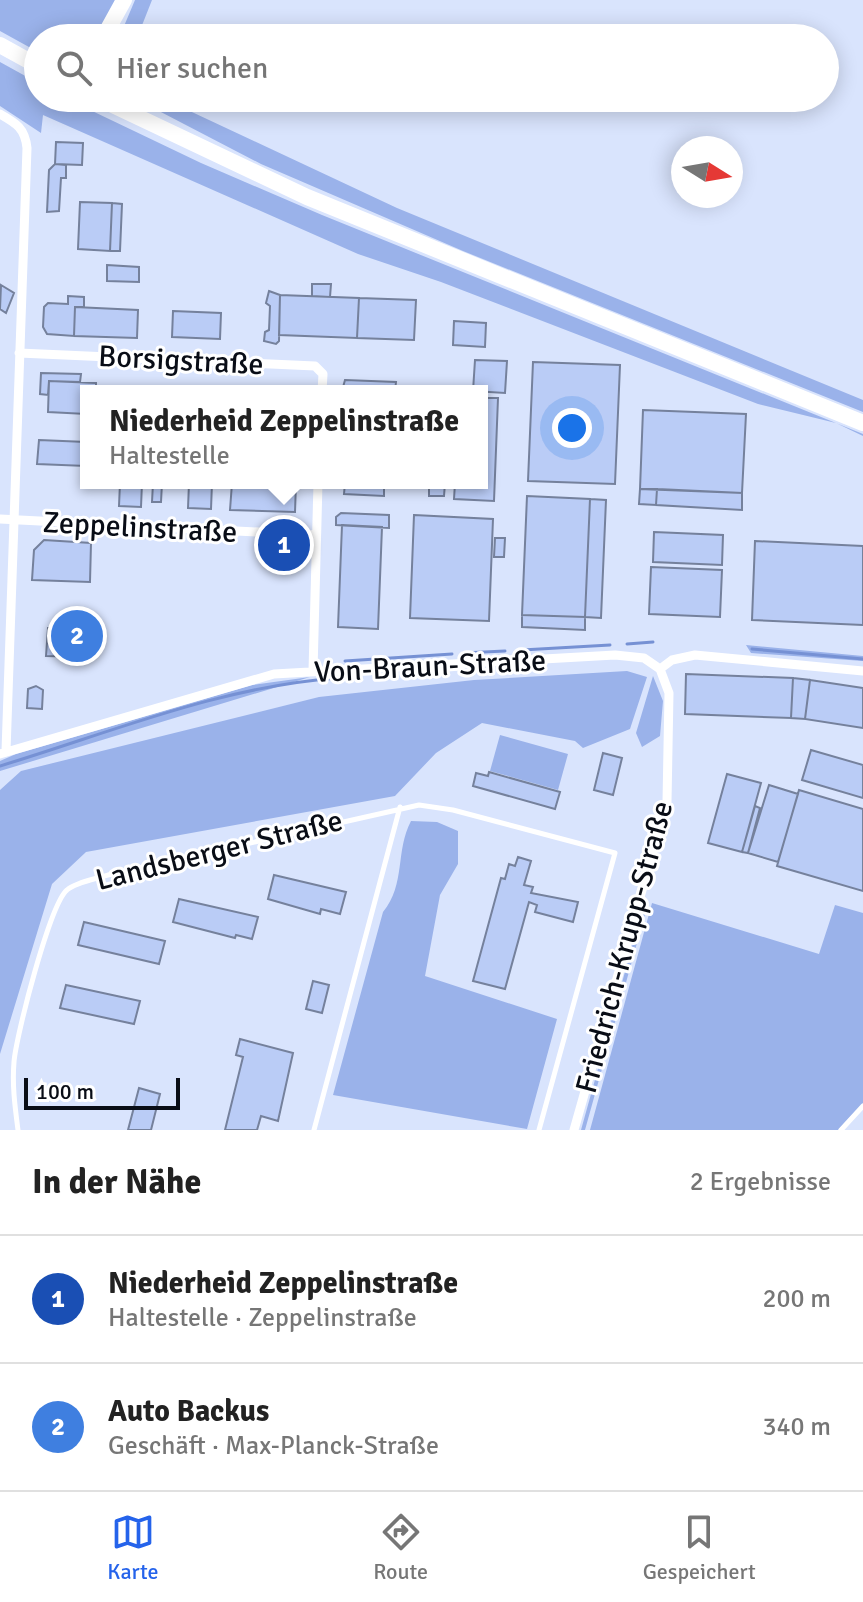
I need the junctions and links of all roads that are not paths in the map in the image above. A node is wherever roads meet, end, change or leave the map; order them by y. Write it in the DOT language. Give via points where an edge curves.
graph roads {
  1 [pos="125,0"];
  2 [pos="111,24"];
  3 [pos="117,24"];
  4 [pos="0,45"];
  5 [pos="24,58"];
  6 [pos="125,112"];
  7 [pos="130,112"];
  8 [pos="0,114"];
  9 [pos="133,116"];
  10 [pos="19,353"];
  11 [pos="322,385"];
  12 [pos="863,423"];
  13 [pos="318,489"];
  14 [pos="0,519"];
  15 [pos="11,521"];
  16 [pos="316,535"];
  17 [pos="660,669"];
  18 [pos="313,671"];
  19 [pos="863,671"];
  20 [pos="3,752"];
  21 [pos="400,807"];
  22 [pos="863,1106"];
  23 [pos="18,1130"];
  24 [pos="314,1130"];
  25 [pos="539,1130"];
  26 [pos="574,1130"];
  27 [pos="841,1130"];
  1 -- 2 [label="highway"];
  1 -- 3 [label="highway"];
  4 -- 5 [label="highway"];
  6 -- 9 [label="highway"];
  7 -- 9 [label="highway"];
  8 -- 10 [label="street" via="26,136"];
  9 -- 12 [label="highway" via="399,236"];
  10 -- 11 [label="street, Borsigstraße" via="315,366 323,374"];
  10 -- 15 [label="street"];
  13 -- 16 [label="street"];
  14 -- 15 [label="street, Zeppelinstraße"];
  15 -- 16 [label="street, Zeppelinstraße"];
  15 -- 20 [label="street"];
  16 -- 18 [label="street"];
  17 -- 18 [label="street, Von-Braun-Straße" via="644,658 615,655"];
  17 -- 19 [label="street" via="695,655"];
  17 -- 26 [label="street, Friedrich-Krupp-Straße" via="669,693 667,802"];
  18 -- 20 [label="street, Von-Braun-Straße" via="219,687"];
  21 -- 23 [label="lane, Landsberger Straße" via="108,875 68,889 58,902 37,964 14,1057"];
  21 -- 24 [label="lane"];
  21 -- 25 [label="lane, Landsberger Straße" via="453,810 615,853"];
  22 -- 27 [label="lane"];
}
